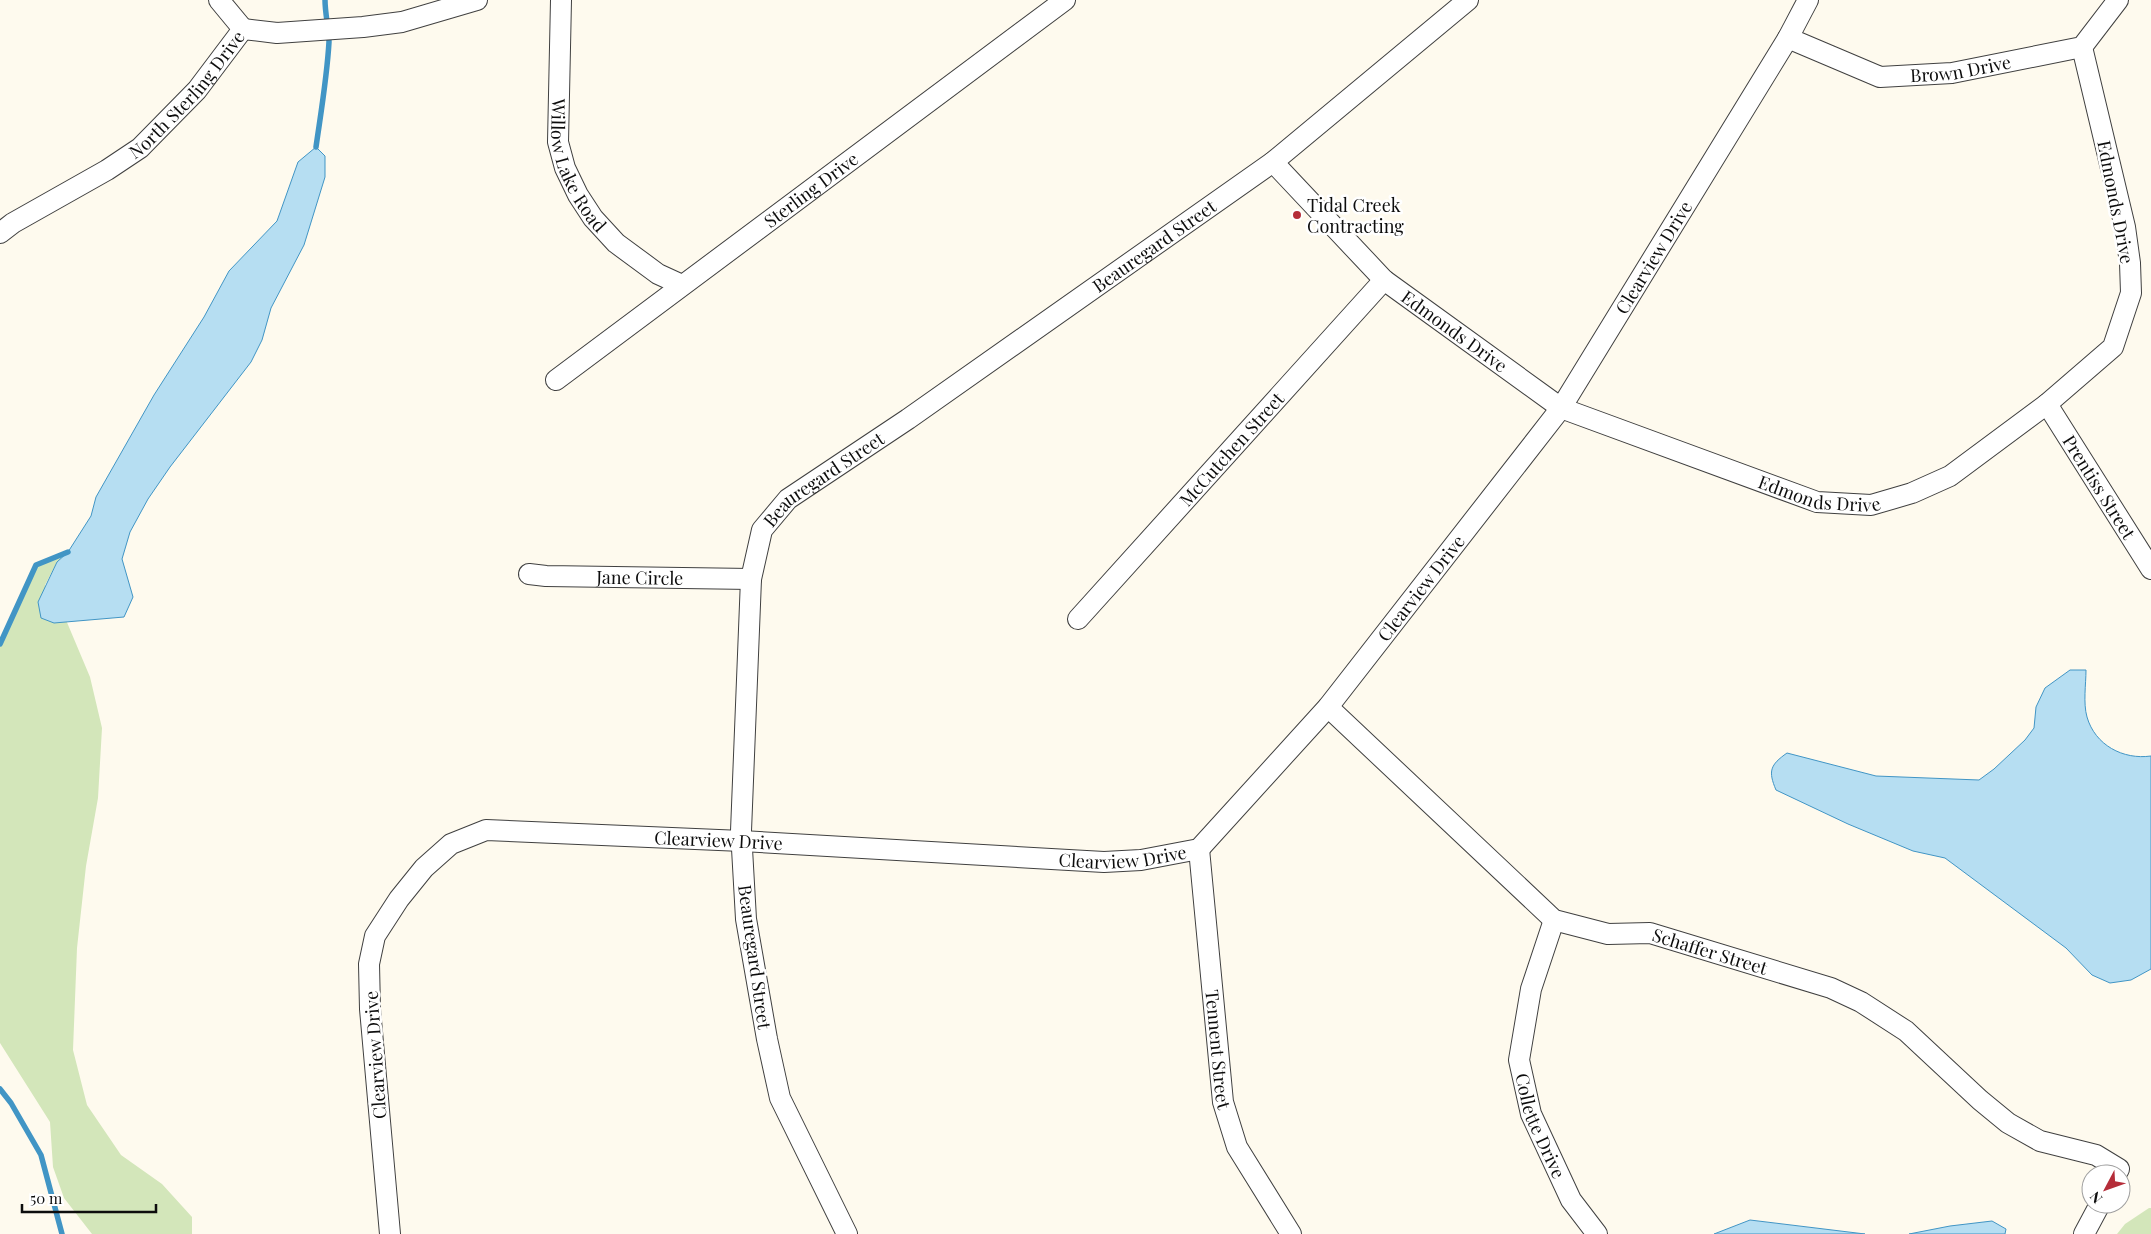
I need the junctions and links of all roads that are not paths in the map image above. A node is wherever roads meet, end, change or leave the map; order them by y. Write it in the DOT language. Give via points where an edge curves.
graph roads {
  1 [pos="219,0"];
  2 [pos="477,0"];
  3 [pos="561,0"];
  4 [pos="1064,0"];
  5 [pos="1468,0"];
  6 [pos="1808,0"];
  7 [pos="2118,0"];
  8 [pos="243,29"];
  9 [pos="1788,38"];
  10 [pos="2082,47"];
  11 [pos="1273,162"];
  12 [pos="0,233"];
  13 [pos="1384,280"];
  14 [pos="682,286"];
  15 [pos="556,380"];
  16 [pos="2046,404"];
  17 [pos="1560,408"];
  18 [pos="2151,569"];
  19 [pos="529,574"];
  20 [pos="751,579"];
  21 [pos="1078,618"];
  22 [pos="1328,707"];
  23 [pos="742,841"];
  24 [pos="1199,849"];
  25 [pos="1554,920"];
  26 [pos="2108,1164"];
  27 [pos="2095,1214"];
  28 [pos="390,1234"];
  29 [pos="847,1234"];
  30 [pos="1291,1234"];
  31 [pos="1597,1234"];
  32 [pos="2084,1234"];
  1 -- 8 [label="street"];
  2 -- 8 [label="street, North Sterling Drive" via="402,22 363,27 277,33"];
  3 -- 14 [label="street, Willow Lake Road" via="558,142 565,168 593,218 616,243 658,274"];
  4 -- 14 [label="street, Sterling Drive"];
  5 -- 11 [label="street, Beauregard Street"];
  6 -- 9 [label="street, Clearview Drive"];
  7 -- 10 [label="street"];
  8 -- 12 [label="street, North Sterling Drive" via="197,90 140,148"];
  9 -- 10 [label="street, Brown Drive" via="1880,77 1952,73"];
  9 -- 17 [label="street, Clearview Drive"];
  10 -- 16 [label="street, Edmonds Drive" via="2125,227 2131,293 2113,348"];
  11 -- 13 [label="street, Edmonds Drive"];
  11 -- 20 [label="street, Beauregard Street" via="908,419 788,499 762,530"];
  13 -- 17 [label="street, Edmonds Drive"];
  13 -- 21 [label="street, McCutchen Street"];
  14 -- 15 [label="street, Sterling Drive"];
  16 -- 17 [label="street, Edmonds Drive" via="1950,476 1912,493 1871,505 1817,502"];
  16 -- 18 [label="street, Prentiss Street"];
  17 -- 22 [label="street, Clearview Drive"];
  19 -- 20 [label="street, Jane Circle"];
  20 -- 23 [label="street, Beauregard Street"];
  22 -- 24 [label="street, Clearview Drive"];
  22 -- 25 [label="street, Schaffer Street"];
  23 -- 24 [label="street, Clearview Drive" via="1104,862 1141,860"];
  23 -- 28 [label="street, Clearview Drive" via="486,830 451,844 424,868 382,922 375,936 369,964"];
  23 -- 29 [label="street, Beauregard Street" via="746,919 780,1098"];
  24 -- 30 [label="street, Tennent Street" via="1222,1102 1237,1146"];
  25 -- 26 [label="street, Schaffer Street" via="1608,934 1650,933 1831,988 1861,1002 1906,1031 2008,1123 2040,1140 2096,1155"];
  25 -- 31 [label="street, Collette Drive" via="1531,989 1518,1060 1531,1114 1571,1200"];
  27 -- 32 [label="street"];
}
